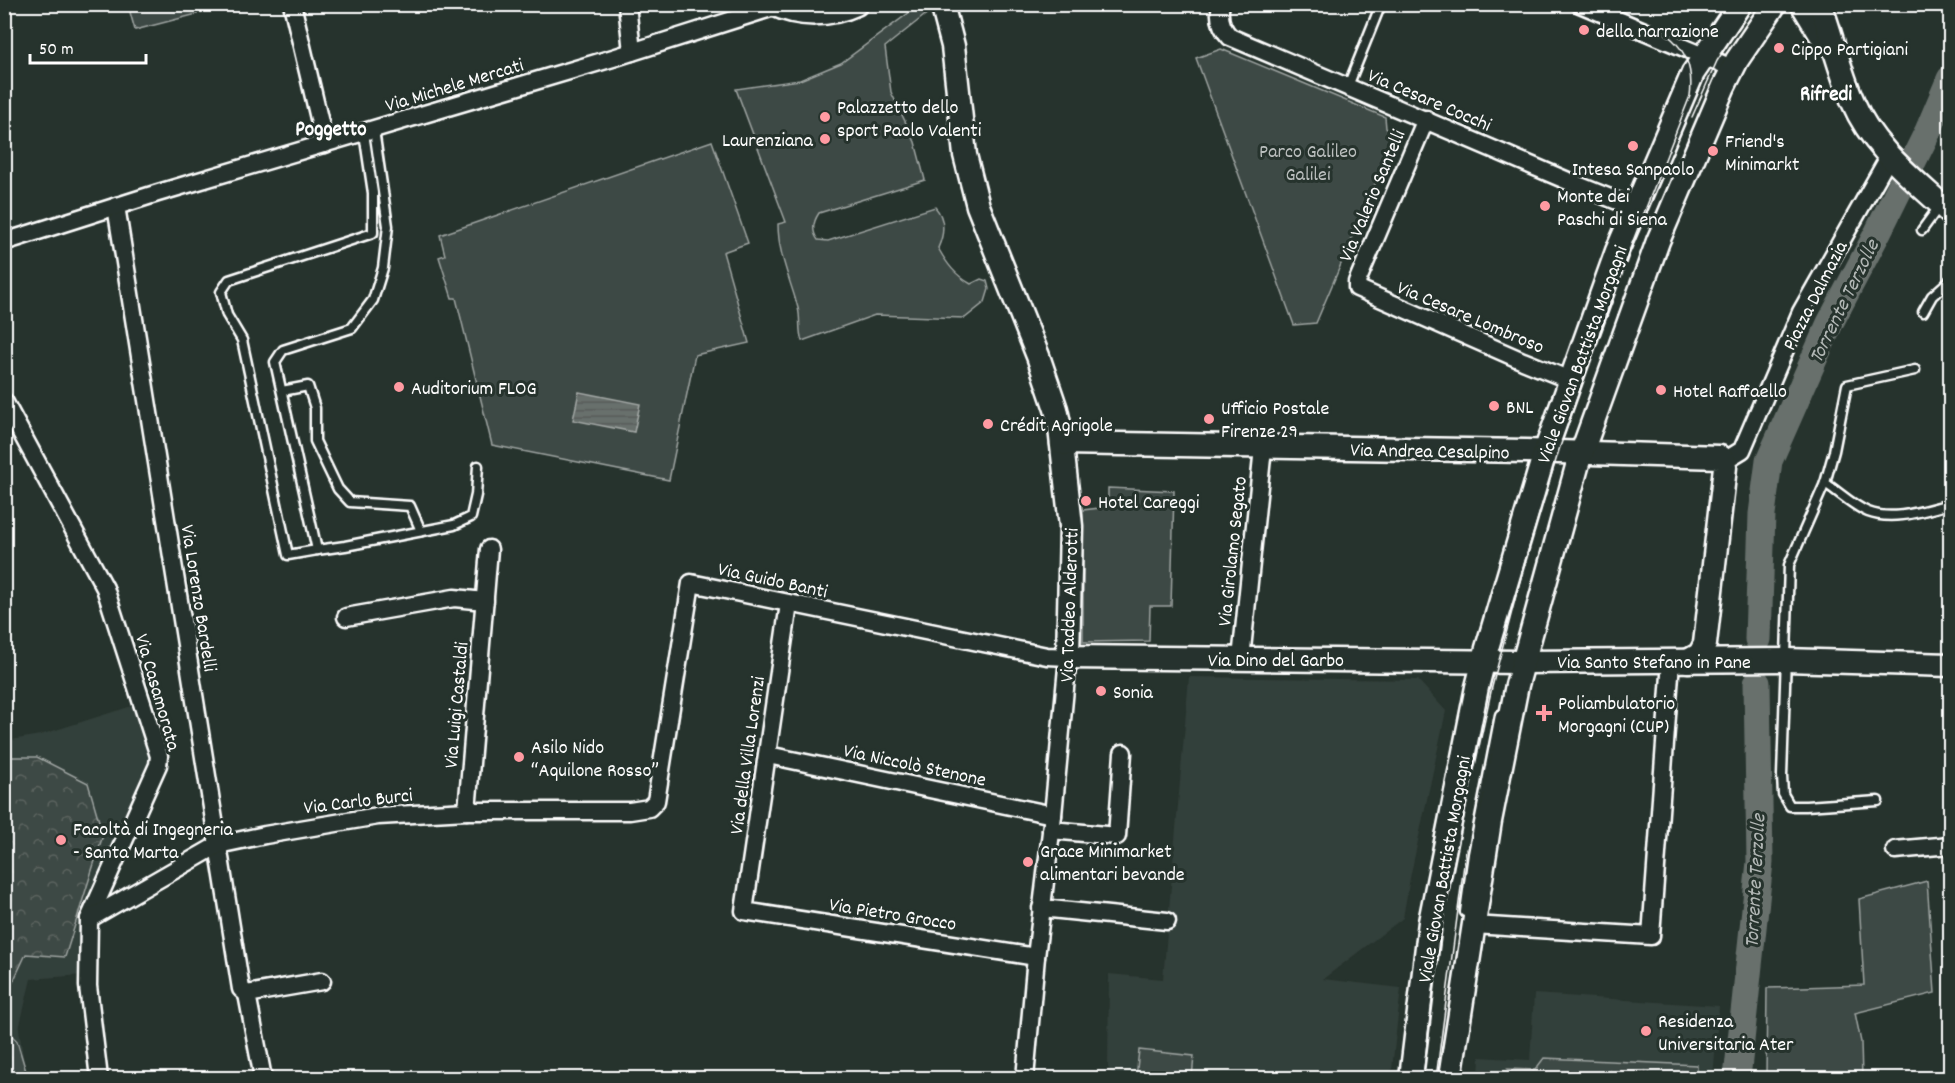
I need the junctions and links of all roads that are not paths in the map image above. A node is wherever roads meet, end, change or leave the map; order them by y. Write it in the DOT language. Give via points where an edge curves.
graph roads {
  1 [pos="292,4"];
  2 [pos="627,4"];
  3 [pos="856,4"];
  4 [pos="942,4"];
  5 [pos="1381,4"];
  6 [pos="1580,4"];
  7 [pos="1740,4"];
  8 [pos="1763,4"];
  9 [pos="1775,4"];
  10 [pos="1802,4"];
  11 [pos="1820,4"];
  12 [pos="775,5"];
  13 [pos="1220,10"];
  14 [pos="632,52"];
  15 [pos="1704,57"];
  16 [pos="1838,61"];
  17 [pos="1729,66"];
  18 [pos="1348,86"];
  19 [pos="1426,119"];
  20 [pos="369,131"];
  21 [pos="325,144"];
  22 [pos="1892,160"];
  23 [pos="116,206"];
  24 [pos="1635,208"];
  25 [pos="1946,208"];
  26 [pos="1922,230"];
  27 [pos="4,242"];
  28 [pos="1950,280"];
  29 [pos="1357,288"];
  30 [pos="1625,303"];
  31 [pos="1923,312"];
  32 [pos="1606,356"];
  33 [pos="1915,370"];
  34 [pos="1570,380"];
  35 [pos="282,391"];
  36 [pos="4,401"];
  37 [pos="1062,443"];
  38 [pos="1263,448"];
  39 [pos="1545,452"];
  40 [pos="1577,453"];
  41 [pos="1724,461"];
  42 [pos="478,466"];
  43 [pos="1825,483"];
  44 [pos="1950,504"];
  45 [pos="421,531"];
  46 [pos="1546,542"];
  47 [pos="489,549"];
  48 [pos="317,550"];
  49 [pos="485,601"];
  50 [pos="789,604"];
  51 [pos="346,617"];
  52 [pos="1705,640"];
  53 [pos="1068,657"];
  54 [pos="1241,659"];
  55 [pos="1730,660"];
  56 [pos="1783,660"];
  57 [pos="1483,661"];
  58 [pos="1679,661"];
  59 [pos="1515,662"];
  60 [pos="1950,665"];
  61 [pos="1502,707"];
  62 [pos="1123,753"];
  63 [pos="768,755"];
  64 [pos="1878,801"];
  65 [pos="653,806"];
  66 [pos="467,811"];
  67 [pos="1052,823"];
  68 [pos="218,845"];
  69 [pos="1950,846"];
  70 [pos="1895,850"];
  71 [pos="1041,908"];
  72 [pos="744,911"];
  73 [pos="89,919"];
  74 [pos="1167,921"];
  75 [pos="1469,921"];
  76 [pos="1036,957"];
  77 [pos="322,981"];
  78 [pos="247,994"];
  79 [pos="1452,1001"];
  80 [pos="99,1078"];
  81 [pos="263,1078"];
  82 [pos="1025,1078"];
  83 [pos="1411,1078"];
  84 [pos="1441,1078"];
  85 [pos="1450,1078"];
  1 -- 21 [label="street"];
  2 -- 14 [label="street"];
  3 -- 12 [label="street" via="823,14"];
  4 -- 37 [label="street, Via Taddeo Alderotti" via="953,46 966,155 975,195 1038,356 1056,409"];
  5 -- 18 [label="lane"];
  6 -- 15 [label="street"];
  7 -- 15 [label="street"];
  8 -- 17 [label="lane"];
  9 -- 17 [label="street"];
  10 -- 16 [label="street"];
  11 -- 16 [label="street"];
  12 -- 14 [label="street, Via Michele Mercati"];
  13 -- 18 [label="street, Via Cesare Cocchi" via="1223,28 1230,37"];
  14 -- 20 [label="street, Via Michele Mercati"];
  15 -- 17 [label="street"];
  15 -- 24 [label="street, Viale Giovan Battista Morgagni" via="1693,73"];
  16 -- 22 [label="street" via="1853,102"];
  17 -- 30 [label="lane, Viale Giovan Battista Morgagni" via="1709,97"];
  17 -- 40 [label="street, Viale Giovan Battista Morgagni"];
  18 -- 19 [label="street, Via Cesare Cocchi"];
  19 -- 24 [label="street, Via Cesare Cocchi"];
  19 -- 29 [label="street, Via Valerio Santelli"];
  20 -- 21 [label="street, Via Michele Mercati"];
  20 -- 35 [label="lane" via="388,226 383,268 373,300 352,328 283,350 275,362"];
  20 -- 48 [label="lane" via="373,233 229,280 221,292 227,315 242,340 288,555"];
  21 -- 23 [label="street, Via Michele Mercati"];
  22 -- 25 [label="street"];
  22 -- 41 [label="street, Piazza Dalmazia" via="1801,312 1742,450"];
  23 -- 27 [label="street, Via Michele Mercati"];
  23 -- 68 [label="street, Via Lorenzo Bardelli"];
  24 -- 34 [label="street, Viale Giovan Battista Morgagni"];
  25 -- 26 [label="lane"];
  28 -- 31 [label="lane" via="1932,296"];
  29 -- 34 [label="street, Via Cesare Lombroso"];
  32 -- 40 [label="lane, Viale Giovan Battista Morgagni"];
  33 -- 43 [label="lane" via="1847,385"];
  34 -- 39 [label="street, Viale Giovan Battista Morgagni"];
  35 -- 45 [label="lane" via="308,386 315,408 315,441 338,489 350,502 410,506"];
  35 -- 48 [label="lane"];
  36 -- 73 [label="street, Via Casamorata" via="105,588 159,756"];
  37 -- 38 [label="street, Via Andrea Cesalpino"];
  37 -- 53 [label="street, Via Taddeo Alderotti" via="1071,526"];
  38 -- 39 [label="street, Via Andrea Cesalpino"];
  38 -- 54 [label="street, Via Girolamo Segato"];
  39 -- 40 [label="street, Via Andrea Cesalpino"];
  39 -- 57 [label="street, Viale Giovan Battista Morgagni"];
  40 -- 41 [label="street, Via Andrea Cesalpino" via="1714,456"];
  40 -- 46 [label="lane, Viale Giovan Battista Morgagni"];
  40 -- 59 [label="street, Viale Giovan Battista Morgagni"];
  41 -- 52 [label="street"];
  42 -- 45 [label="lane" via="471,517 454,525"];
  43 -- 44 [label="lane" via="1868,512 1887,516"];
  43 -- 56 [label="lane" via="1789,565"];
  45 -- 48 [label="lane"];
  47 -- 49 [label="street, Via Luigi Castaldi"];
  49 -- 51 [label="street" via="454,598"];
  49 -- 66 [label="street, Via Luigi Castaldi"];
  50 -- 53 [label="street, Via Guido Banti"];
  50 -- 63 [label="street, Via della Villa Lorenzi"];
  50 -- 65 [label="street, Via Guido Banti" via="691,583"];
  52 -- 55 [label="street" via="1709,653"];
  52 -- 58 [label="street" via="1700,654"];
  53 -- 54 [label="street, Via Dino del Garbo"];
  53 -- 67 [label="street, Via Taddeo Alderotti"];
  54 -- 57 [label="street, Via Dino del Garbo"];
  55 -- 56 [label="street, Via Santo Stefano in Pane"];
  55 -- 58 [label="street, Via Santo Stefano in Pane"];
  56 -- 60 [label="street, Via Santo Stefano in Pane"];
  56 -- 64 [label="lane" via="1782,776 1783,794 1790,806"];
  57 -- 59 [label="street"];
  57 -- 83 [label="street, Viale Giovan Battista Morgagni" via="1430,922"];
  58 -- 59 [label="street, Via Santo Stefano in Pane"];
  58 -- 75 [label="street" via="1651,936"];
  59 -- 75 [label="street, Viale Giovan Battista Morgagni" via="1490,821"];
  61 -- 75 [label="lane, Viale Giovan Battista Morgagni" via="1473,854"];
  62 -- 67 [label="street, Via Niccolò Stenone" via="1117,836"];
  63 -- 67 [label="street, Via Niccolò Stenone"];
  63 -- 72 [label="street, Via della Villa Lorenzi"];
  65 -- 66 [label="street, Via Carlo Burci" via="630,811"];
  66 -- 68 [label="street, Via Carlo Burci" via="366,818"];
  67 -- 71 [label="street, Via Taddeo Alderotti"];
  68 -- 73 [label="street, Via Carlo Burci"];
  68 -- 78 [label="street, Via Lorenzo Bardelli" via="241,989"];
  69 -- 70 [label="street"];
  71 -- 74 [label="street"];
  71 -- 76 [label="street, Via Taddeo Alderotti"];
  72 -- 76 [label="street, Via Pietro Grocco"];
  73 -- 80 [label="street, Via Casamorata" via="88,986"];
  75 -- 85 [label="street, Viale Giovan Battista Morgagni"];
  76 -- 82 [label="street, Via Taddeo Alderotti"];
  77 -- 78 [label="street"];
  78 -- 81 [label="street, Via Lorenzo Bardelli"];
  79 -- 84 [label="lane, Viale Giovan Battista Morgagni"];
}
